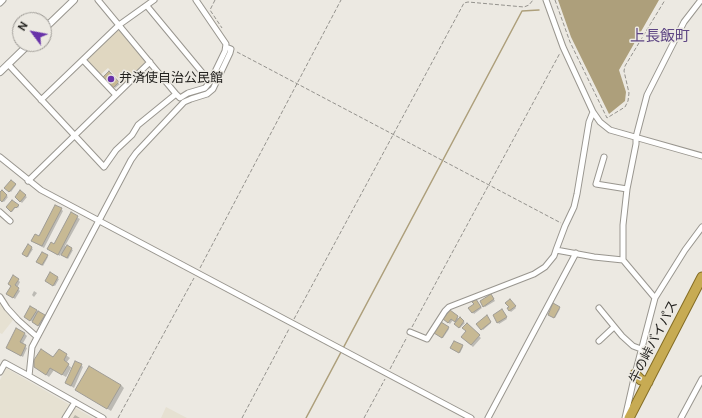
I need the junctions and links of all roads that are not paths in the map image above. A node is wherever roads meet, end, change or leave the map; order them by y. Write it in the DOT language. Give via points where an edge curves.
graph roads {
  1 [pos="3,0"];
  2 [pos="74,0"];
  3 [pos="98,0"];
  4 [pos="154,0"];
  5 [pos="196,0"];
  6 [pos="546,0"];
  7 [pos="701,0"];
  8 [pos="0,3"];
  9 [pos="146,6"];
  10 [pos="52,21"];
  11 [pos="119,25"];
  12 [pos="229,48"];
  13 [pos="21,52"];
  14 [pos="83,60"];
  15 [pos="150,62"];
  16 [pos="8,64"];
  17 [pos="0,72"];
  18 [pos="210,82"];
  19 [pos="116,94"];
  20 [pos="176,94"];
  21 [pos="41,100"];
  22 [pos="593,112"];
  23 [pos="74,135"];
  24 [pos="636,137"];
  25 [pos="702,156"];
  26 [pos="0,157"];
  27 [pos="604,157"];
  28 [pos="28,180"];
  29 [pos="627,189"];
  30 [pos="0,212"];
  31 [pos="10,221"];
  32 [pos="98,221"];
  33 [pos="702,227"];
  34 [pos="556,250"];
  35 [pos="576,253"];
  36 [pos="623,260"];
  37 [pos="702,277"];
  38 [pos="0,297"];
  39 [pos="655,298"];
  40 [pos="599,308"];
  41 [pos="614,327"];
  42 [pos="410,332"];
  43 [pos="36,336"];
  44 [pos="599,341"];
  45 [pos="641,349"];
  46 [pos="0,372"];
  47 [pos="635,374"];
  48 [pos="29,376"];
  49 [pos="702,379"];
  50 [pos="648,382"];
  51 [pos="75,402"];
  52 [pos="66,418"];
  53 [pos="103,418"];
  54 [pos="471,418"];
  55 [pos="488,418"];
  56 [pos="626,418"];
  57 [pos="630,418"];
  58 [pos="681,418"];
  1 -- 8 [label="street"];
  2 -- 10 [label="street"];
  3 -- 11 [label="street"];
  4 -- 9 [label="street"];
  5 -- 12 [label="street"];
  6 -- 22 [label="street" via="563,48"];
  7 -- 24 [label="street" via="684,22 655,78 647,95"];
  9 -- 11 [label="street"];
  9 -- 18 [label="street"];
  11 -- 14 [label="street"];
  11 -- 15 [label="street"];
  12 -- 18 [label="street"];
  12 -- 32 [label="street" via="213,89 207,94 184,102 136,153"];
  13 -- 16 [label="street"];
  14 -- 19 [label="street"];
  14 -- 21 [label="street"];
  15 -- 19 [label="street"];
  15 -- 20 [label="street"];
  16 -- 17 [label="street"];
  16 -- 21 [label="street"];
  18 -- 20 [label="street" via="205,88 180,98"];
  19 -- 23 [label="street"];
  20 -- 23 [label="street" via="138,125 104,167"];
  21 -- 23 [label="street"];
  22 -- 24 [label="street" via="610,130"];
  22 -- 34 [label="street" via="574,207"];
  23 -- 28 [label="street"];
  24 -- 25 [label="street"];
  24 -- 29 [label="street"];
  26 -- 28 [label="street"];
  27 -- 29 [label="street" via="596,184"];
  28 -- 32 [label="street" via="41,190"];
  29 -- 36 [label="street"];
  30 -- 31 [label="street"];
  32 -- 43 [label="street"];
  32 -- 54 [label="street"];
  33 -- 39 [label="street"];
  34 -- 35 [label="street"];
  34 -- 42 [label="street" via="545,267 534,274 449,307 427,339"];
  35 -- 36 [label="street"];
  35 -- 55 [label="street"];
  36 -- 39 [label="street"];
  37 -- 50 [label="highway, 牛の峠バイパス"];
  38 -- 43 [label="street" via="14,316"];
  39 -- 45 [label="street"];
  40 -- 41 [label="street"];
  41 -- 44 [label="street"];
  41 -- 45 [label="street" via="632,346"];
  43 -- 48 [label="street" via="32,347"];
  45 -- 47 [label="street"];
  46 -- 48 [label="street" via="5,363"];
  47 -- 50 [label="highway"];
  47 -- 56 [label="street"];
  48 -- 51 [label="street"];
  49 -- 58 [label="street"];
  50 -- 57 [label="highway, 牛の峠バイパス"];
  51 -- 52 [label="street"];
  51 -- 53 [label="street"];
}
